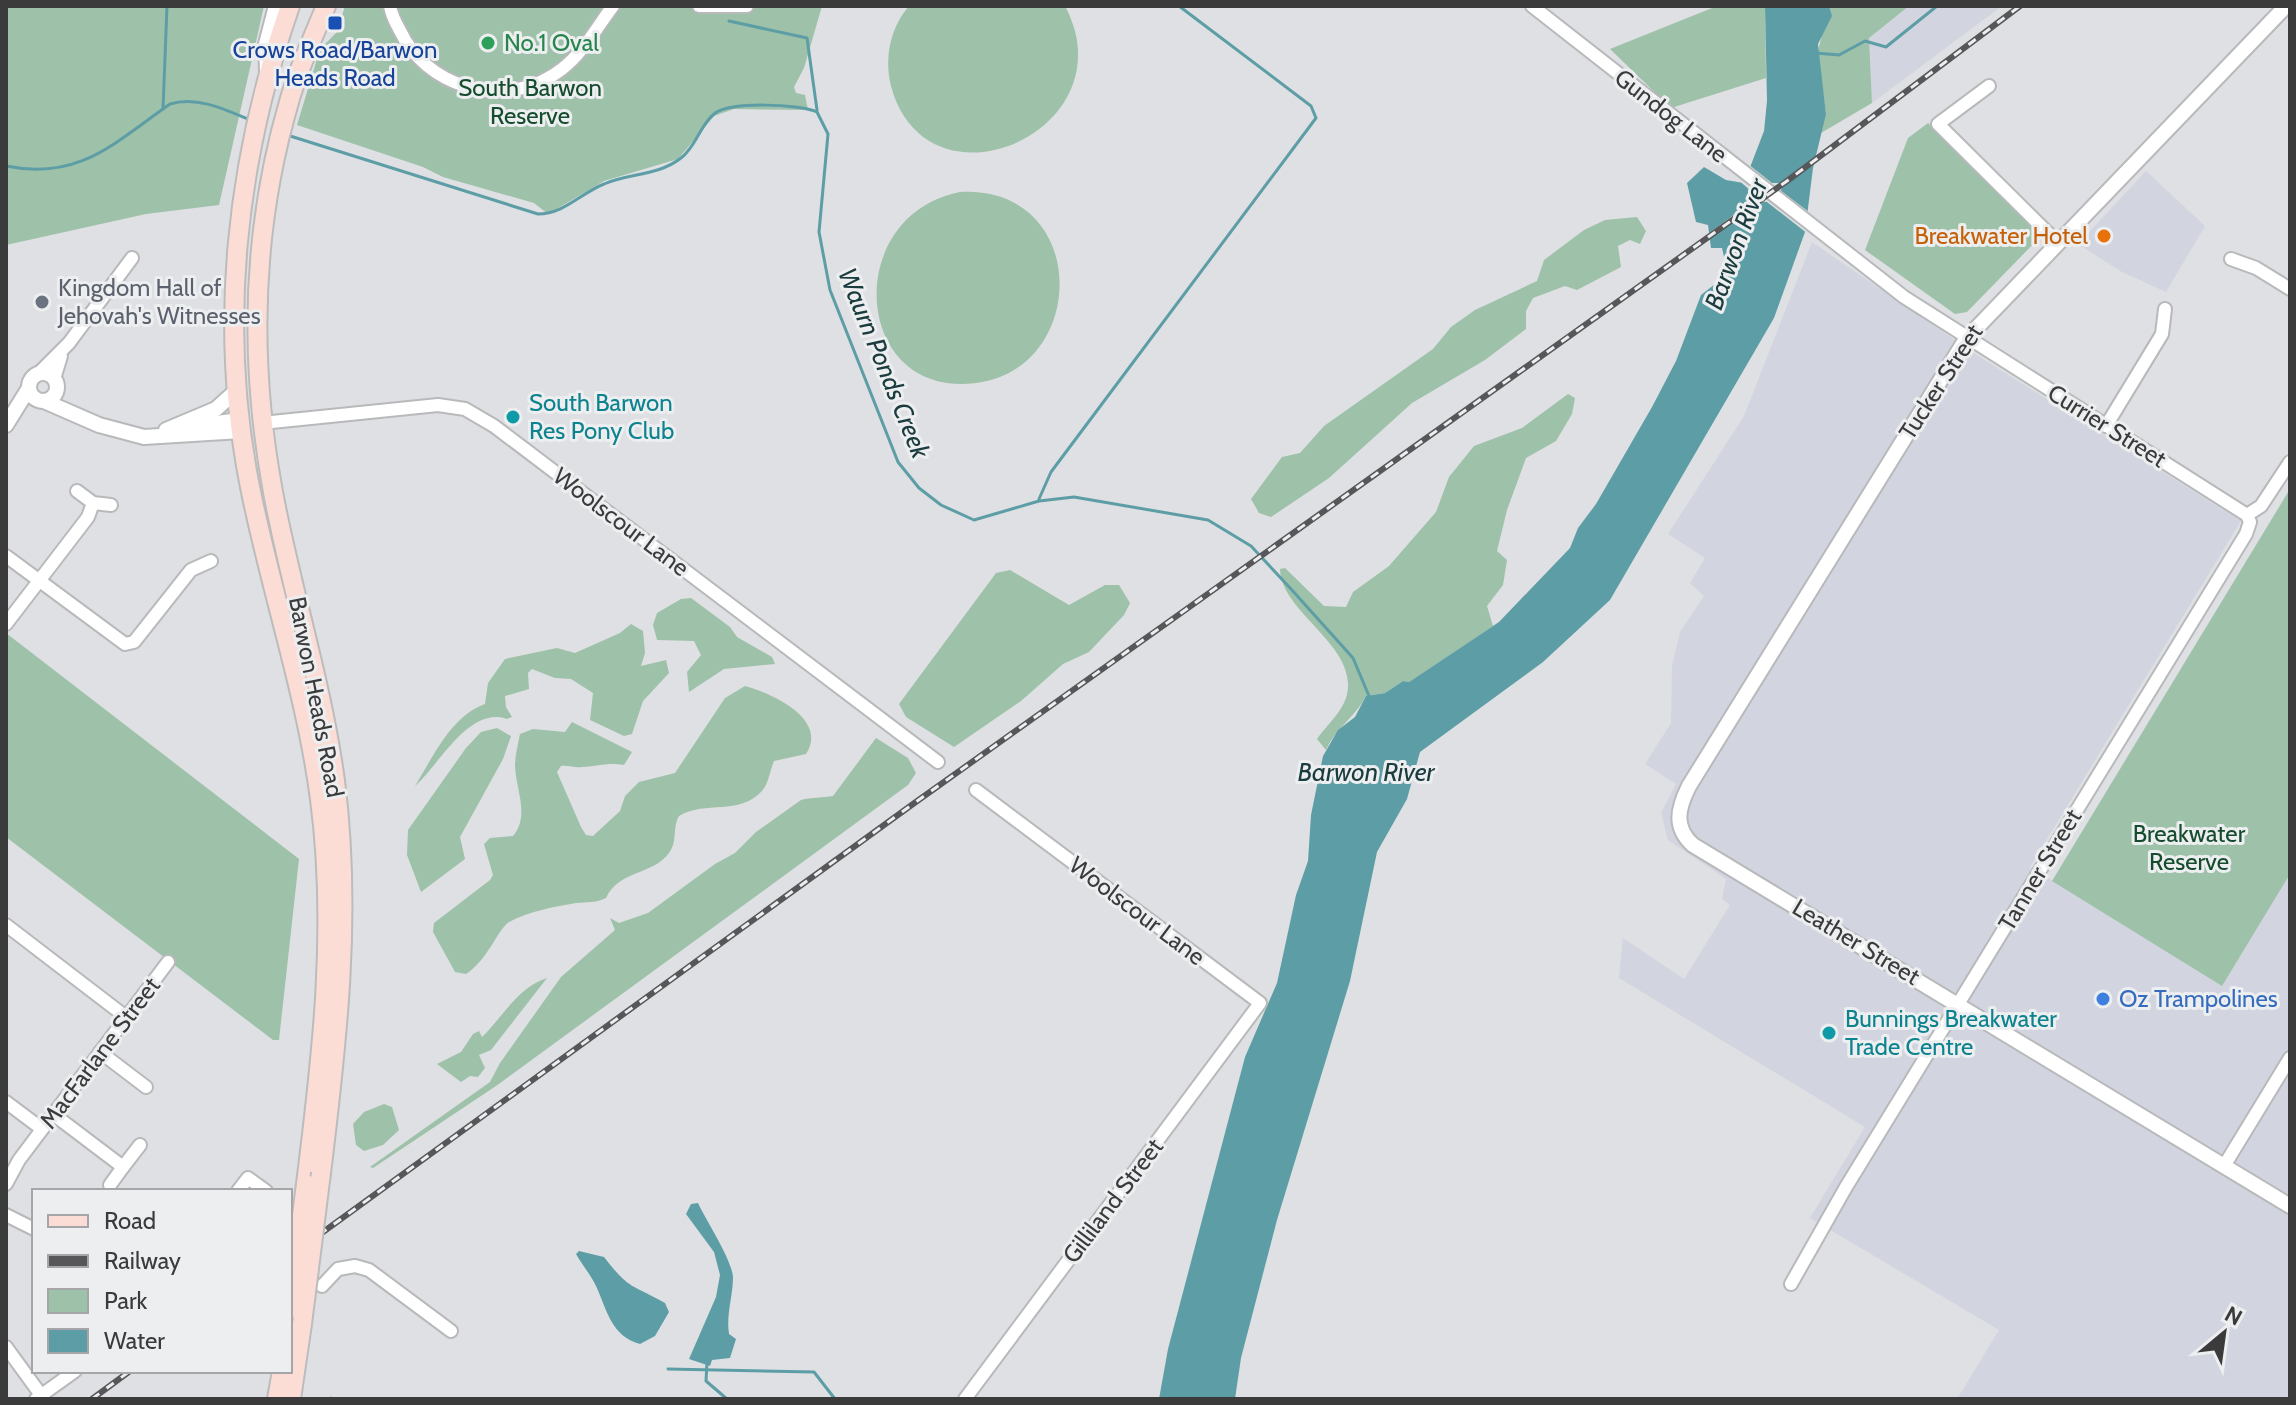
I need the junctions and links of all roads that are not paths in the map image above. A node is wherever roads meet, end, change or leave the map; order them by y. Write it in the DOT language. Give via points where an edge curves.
graph roads {
  1 [pos="276,6"];
  2 [pos="290,6"];
  3 [pos="326,6"];
  4 [pos="390,6"];
  5 [pos="613,6"];
  6 [pos="699,6"];
  7 [pos="747,6"];
  8 [pos="1532,6"];
  9 [pos="2281,9"];
  10 [pos="1989,86"];
  11 [pos="266,87"];
  12 [pos="2057,242"];
  13 [pos="132,258"];
  14 [pos="2231,259"];
  15 [pos="2290,289"];
  16 [pos="2165,309"];
  17 [pos="1966,339"];
  18 [pos="69,343"];
  19 [pos="39,373"];
  20 [pos="56,384"];
  21 [pos="29,388"];
  22 [pos="237,390"];
  23 [pos="42,400"];
  24 [pos="10,420"];
  25 [pos="93,422"];
  26 [pos="262,423"];
  27 [pos="241,426"];
  28 [pos="2106,426"];
  29 [pos="166,430"];
  30 [pos="122,432"];
  31 [pos="2290,462"];
  32 [pos="77,491"];
  33 [pos="93,503"];
  34 [pos="111,505"];
  35 [pos="2247,515"];
  36 [pos="6,556"];
  37 [pos="211,561"];
  38 [pos="39,581"];
  39 [pos="6,624"];
  40 [pos="938,762"];
  41 [pos="976,790"];
  42 [pos="1679,819"];
  43 [pos="6,925"];
  44 [pos="168,962"];
  45 [pos="1260,1003"];
  46 [pos="1959,1003"];
  47 [pos="126,1017"];
  48 [pos="100,1052"];
  49 [pos="2290,1058"];
  50 [pos="146,1087"];
  51 [pos="6,1102"];
  52 [pos="53,1114"];
  53 [pos="42,1129"];
  54 [pos="140,1145"];
  55 [pos="2224,1166"];
  56 [pos="123,1167"];
  57 [pos="314,1179"];
  58 [pos="6,1184"];
  59 [pos="110,1185"];
  60 [pos="240,1189"];
  61 [pos="264,1189"];
  62 [pos="2290,1206"];
  63 [pos="6,1215"];
  64 [pos="32,1228"];
  65 [pos="1791,1284"];
  66 [pos="322,1286"];
  67 [pos="296,1316"];
  68 [pos="451,1331"];
  69 [pos="6,1347"];
  70 [pos="72,1373"];
  71 [pos="282,1373"];
  72 [pos="38,1397"];
  73 [pos="277,1399"];
  74 [pos="291,1399"];
  75 [pos="965,1399"];
  1 -- 11 [label="street" via="266,44"];
  2 -- 11 [label="main road, Barwon Heads Road"];
  3 -- 26 [label="main road, Barwon Heads Road" via="289,102 259,258 256,352"];
  4 -- 5 [label="street" via="407,43 430,71 465,87 500,91 528,86 562,69"];
  6 -- 7 [label="street"];
  8 -- 17 [label="street, Gundog Lane" via="1739,170"];
  9 -- 12 [label="street, Tucker Street"];
  10 -- 12 [label="street" via="1938,124"];
  11 -- 22 [label="main road, Barwon Heads Road" via="237,234"];
  12 -- 17 [label="street, Tucker Street"];
  13 -- 18 [label="street"];
  14 -- 15 [label="street"];
  16 -- 28 [label="street" via="2162,334"];
  17 -- 28 [label="street, Currier Street"];
  17 -- 42 [label="street, Tucker Street" via="1689,786"];
  18 -- 19 [label="street"];
  18 -- 20 [label="street" via="58,363"];
  19 -- 20 [label="street"];
  19 -- 21 [label="street"];
  20 -- 23 [label="street" via="51,398"];
  20 -- 25 [label="street"];
  21 -- 23 [label="street"];
  21 -- 24 [label="street"];
  22 -- 27 [label="main road, Barwon Heads Road"];
  22 -- 29 [label="street" via="216,409"];
  23 -- 24 [label="street"];
  23 -- 25 [label="street"];
  25 -- 30 [label="street"];
  26 -- 27 [label="main road"];
  26 -- 40 [label="street, Woolscour Lane" via="425,405 473,413"];
  26 -- 57 [label="main road, Barwon Heads Road" via="278,517 319,683 339,816 341,979"];
  27 -- 29 [label="street"];
  27 -- 30 [label="street" via="160,438"];
  27 -- 57 [label="main road, Barwon Heads Road" via="251,490 301,698 326,859 327,981"];
  28 -- 35 [label="street, Currier Street"];
  29 -- 30 [label="street"];
  31 -- 35 [label="street, Tanner Street" via="2261,506"];
  32 -- 33 [label="street"];
  33 -- 34 [label="street"];
  33 -- 38 [label="street"];
  35 -- 46 [label="street, Tanner Street" via="2246,534"];
  36 -- 38 [label="street"];
  37 -- 38 [label="street" via="191,570 134,642 125,644"];
  38 -- 39 [label="street"];
  41 -- 45 [label="street, Woolscour Lane"];
  42 -- 46 [label="street, Leather Street" via="1693,845"];
  43 -- 47 [label="street"];
  44 -- 47 [label="street, MacFarlane Street"];
  45 -- 75 [label="street, Gilliland Street"];
  46 -- 55 [label="street, Leather Street"];
  46 -- 65 [label="street, Tanner Street"];
  47 -- 48 [label="street, MacFarlane Street"];
  48 -- 50 [label="street"];
  48 -- 52 [label="street, MacFarlane Street"];
  49 -- 55 [label="street"];
  51 -- 53 [label="street"];
  52 -- 53 [label="street, MacFarlane Street"];
  52 -- 56 [label="street"];
  53 -- 58 [label="street, MacFarlane Street"];
  54 -- 56 [label="street"];
  55 -- 62 [label="street, Leather Street"];
  56 -- 59 [label="street"];
  57 -- 67 [label="main road, Barwon Heads Road, bridge"];
  60 -- 61 [label="street" via="252,1173"];
  63 -- 64 [label="street"];
  66 -- 68 [label="street" via="338,1269 362,1267"];
  67 -- 74 [label="main road, Barwon Heads Road"];
  69 -- 72 [label="street"];
  70 -- 72 [label="street"];
  71 -- 73 [label="main road"];
}
